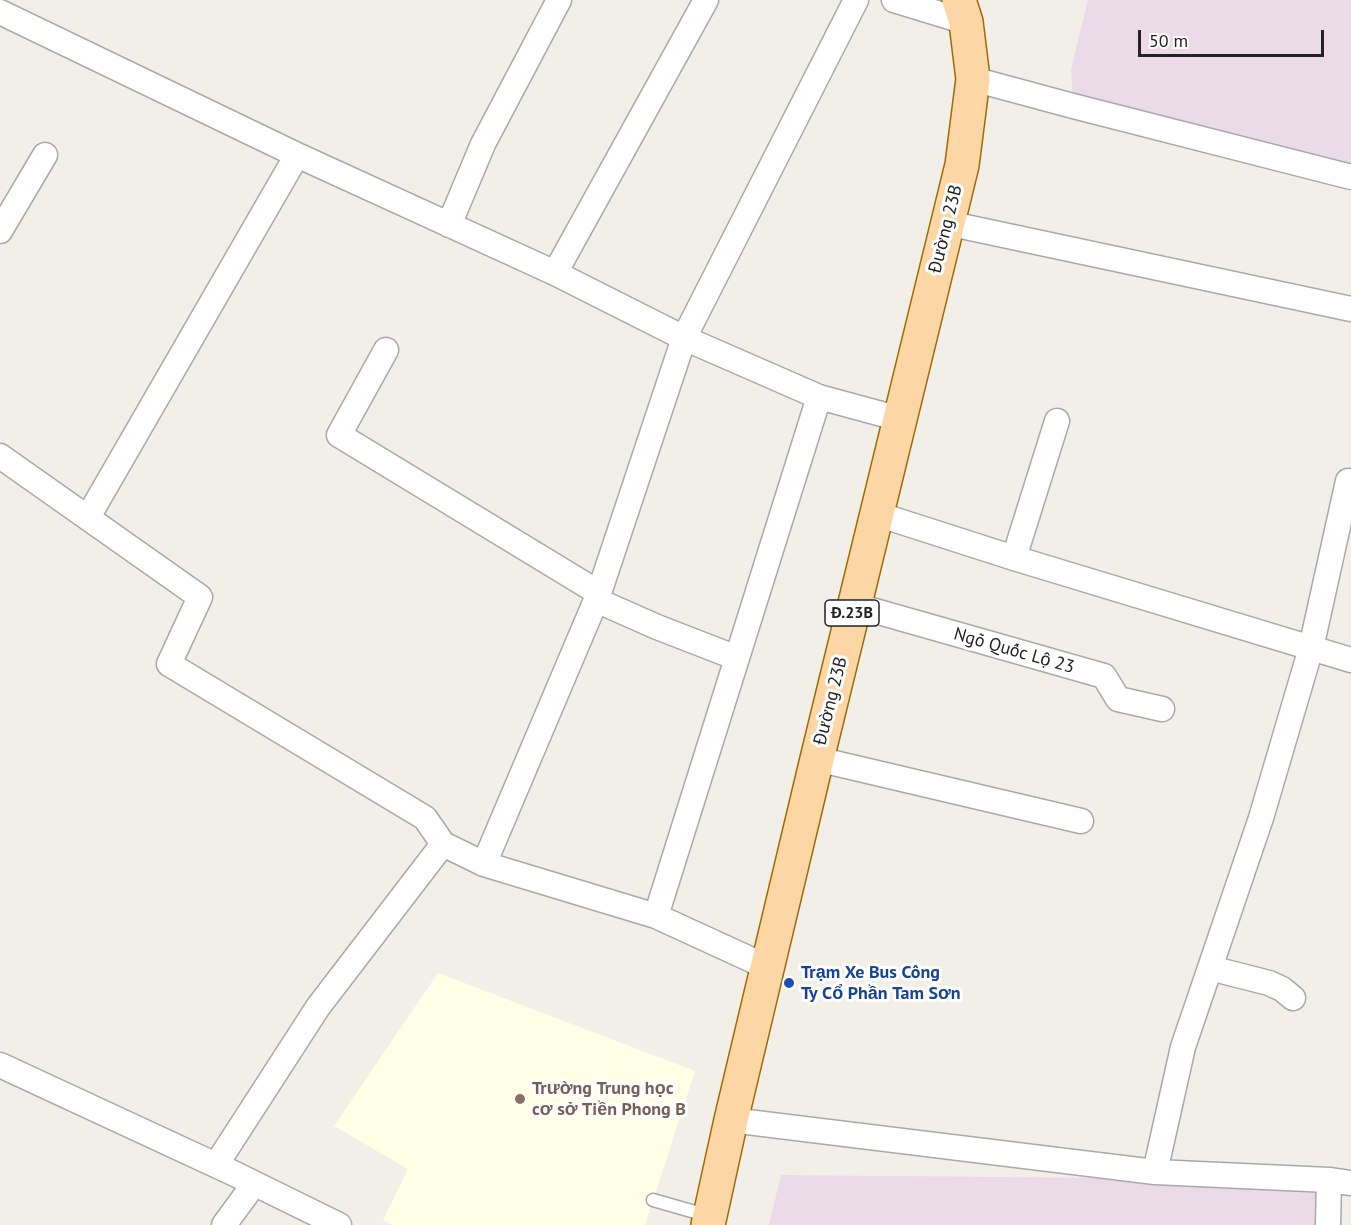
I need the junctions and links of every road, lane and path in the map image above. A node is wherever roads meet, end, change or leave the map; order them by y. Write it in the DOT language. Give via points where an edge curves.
graph roads {
  1 [pos="559,0"];
  2 [pos="706,0"];
  3 [pos="856,0"];
  4 [pos="894,0"];
  5 [pos="962,11"];
  6 [pos="0,12"];
  7 [pos="973,79"];
  8 [pos="45,155"];
  9 [pos="297,155"];
  10 [pos="1351,177"];
  11 [pos="947,223"];
  12 [pos="449,225"];
  13 [pos="0,231"];
  14 [pos="555,273"];
  15 [pos="1351,309"];
  16 [pos="684,338"];
  17 [pos="386,350"];
  18 [pos="819,397"];
  19 [pos="900,419"];
  20 [pos="1057,421"];
  21 [pos="5,469"];
  22 [pos="1348,481"];
  23 [pos="877,514"];
  24 [pos="88,517"];
  25 [pos="1014,558"];
  26 [pos="597,597"];
  27 [pos="854,605"];
  28 [pos="1311,648"];
  29 [pos="737,658"];
  30 [pos="1351,660"];
  31 [pos="1162,709"];
  32 [pos="816,759"];
  33 [pos="1081,821"];
  34 [pos="443,844"];
  35 [pos="484,864"];
  36 [pos="656,915"];
  37 [pos="767,967"];
  38 [pos="1210,968"];
  39 [pos="1293,998"];
  40 [pos="0,1065"];
  41 [pos="731,1120"];
  42 [pos="216,1165"];
  43 [pos="1155,1172"];
  44 [pos="1340,1182"];
  45 [pos="254,1184"];
  46 [pos="653,1200"];
  47 [pos="709,1220"];
  48 [pos="224,1225"];
  49 [pos="339,1225"];
  50 [pos="1328,1225"];
  1 -- 12 [label="street" via="483,144"];
  2 -- 14 [label="street"];
  3 -- 16 [label="street"];
  4 -- 5 [label="street"];
  5 -- 7 [label="main road, Đường 23B / Đ.23B"];
  6 -- 9 [label="street"];
  7 -- 10 [label="street"];
  7 -- 11 [label="main road, Đường 23B / Đ.23B" via="962,165"];
  8 -- 13 [label="street"];
  9 -- 12 [label="street"];
  9 -- 24 [label="street"];
  11 -- 15 [label="street"];
  11 -- 19 [label="main road, Đường 23B / Đ.23B"];
  12 -- 14 [label="street"];
  14 -- 16 [label="street"];
  16 -- 18 [label="street"];
  16 -- 26 [label="street"];
  17 -- 26 [label="street" via="339,435"];
  18 -- 19 [label="street"];
  18 -- 29 [label="street"];
  19 -- 23 [label="main road, Đường 23B / Đ.23B"];
  20 -- 25 [label="street"];
  21 -- 24 [label="street"];
  22 -- 28 [label="street"];
  23 -- 25 [label="street"];
  23 -- 27 [label="main road, Đường 23B / Đ.23B"];
  24 -- 34 [label="street" via="200,597 169,664 425,818"];
  25 -- 28 [label="street"];
  26 -- 29 [label="street" via="657,627"];
  26 -- 35 [label="street"];
  27 -- 31 [label="street, Ngõ Quốc Lộ 23" via="1104,676 1118,699"];
  27 -- 32 [label="main road, Đường 23B / Đ.23B"];
  28 -- 30 [label="street"];
  28 -- 38 [label="street" via="1262,818"];
  29 -- 36 [label="street"];
  32 -- 33 [label="street"];
  32 -- 37 [label="main road, Đường 23B / Đ.23B"];
  34 -- 35 [label="street"];
  34 -- 42 [label="street" via="318,1007"];
  35 -- 36 [label="street"];
  36 -- 37 [label="street"];
  37 -- 41 [label="main road, Đường 23B / Đ.23B"];
  38 -- 39 [label="street" via="1269,983"];
  38 -- 43 [label="street" via="1183,1047"];
  40 -- 42 [label="street"];
  41 -- 43 [label="street"];
  41 -- 47 [label="main road, Đường 23B / Đ.23B"];
  42 -- 45 [label="street"];
  43 -- 44 [label="street"];
  44 -- 50 [label="street"];
  45 -- 48 [label="street"];
  45 -- 49 [label="street"];
  46 -- 47 [label="lane"];
}
